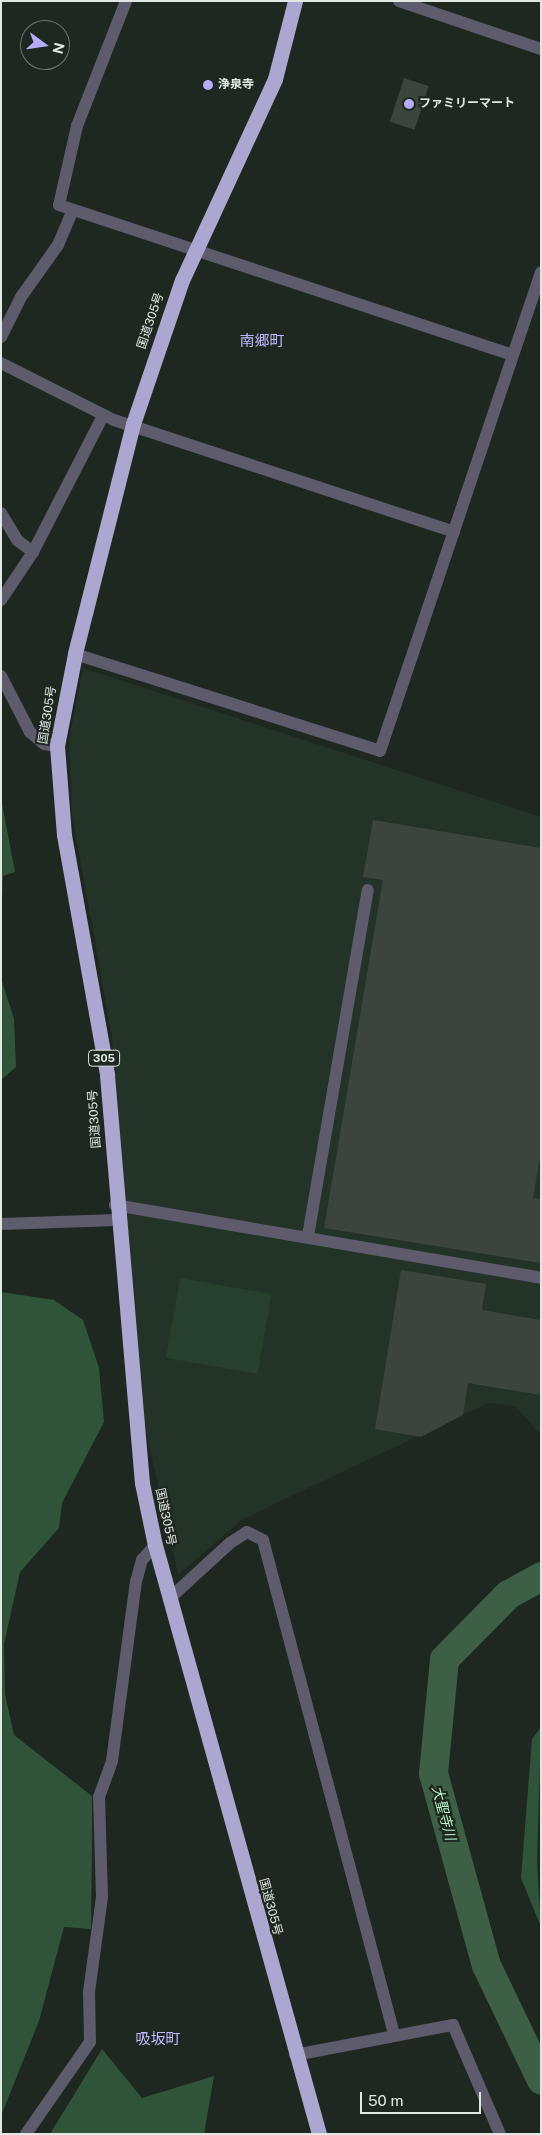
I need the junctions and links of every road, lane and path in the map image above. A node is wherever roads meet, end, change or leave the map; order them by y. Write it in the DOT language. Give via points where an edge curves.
graph roads {
  1 [pos="126,1"];
  2 [pos="295,1"];
  3 [pos="399,1"];
  4 [pos="541,49"];
  5 [pos="73,210"];
  6 [pos="198,249"];
  7 [pos="541,272"];
  8 [pos="1,337"];
  9 [pos="512,355"];
  10 [pos="1,363"];
  11 [pos="103,416"];
  12 [pos="132,424"];
  13 [pos="1,513"];
  14 [pos="454,532"];
  15 [pos="33,552"];
  16 [pos="1,600"];
  17 [pos="75,654"];
  18 [pos="1,676"];
  19 [pos="57,746"];
  20 [pos="368,890"];
  21 [pos="116,1213"];
  22 [pos="1,1224"];
  23 [pos="308,1236"];
  24 [pos="541,1278"];
  25 [pos="155,1545"];
  26 [pos="170,1598"];
  27 [pos="394,2034"];
  28 [pos="295,2055"];
  29 [pos="26,2134"];
  30 [pos="319,2134"];
  31 [pos="500,2134"];
  1 -- 5 [label="street" via="77,126 59,205"];
  2 -- 6 [label="highway, 国道305号 / 305" via="275,79"];
  3 -- 4 [label="street"];
  5 -- 6 [label="street"];
  5 -- 8 [label="street" via="58,245 22,297"];
  6 -- 9 [label="street"];
  6 -- 12 [label="highway, 国道305号 / 305" via="182,280"];
  7 -- 9 [label="street"];
  9 -- 14 [label="street"];
  10 -- 11 [label="street"];
  11 -- 12 [label="street"];
  11 -- 15 [label="street"];
  12 -- 14 [label="street"];
  12 -- 17 [label="highway, 国道305号 / 305"];
  13 -- 15 [label="street" via="17,540"];
  14 -- 17 [label="street" via="380,751"];
  15 -- 16 [label="street"];
  17 -- 19 [label="highway, 国道305号 / 305"];
  18 -- 19 [label="street" via="30,732 44,744"];
  19 -- 21 [label="highway, 国道305号 / 305" via="64,835 107,1075"];
  20 -- 23 [label="street"];
  21 -- 22 [label="street"];
  21 -- 23 [label="street"];
  21 -- 25 [label="highway, 国道305号 / 305" via="134,1420"];
  23 -- 24 [label="street"];
  25 -- 26 [label="highway, 国道305号 / 305"];
  25 -- 29 [label="street" via="142,1560 136,1582 112,1761 99,1797 102,1897 90,1992 90,2042"];
  26 -- 27 [label="street" via="230,1542 246,1532 263,1540"];
  26 -- 28 [label="highway, 国道305号 / 305"];
  27 -- 28 [label="street"];
  27 -- 31 [label="street" via="453,2025"];
  28 -- 30 [label="highway, 国道305号 / 305"];
}
